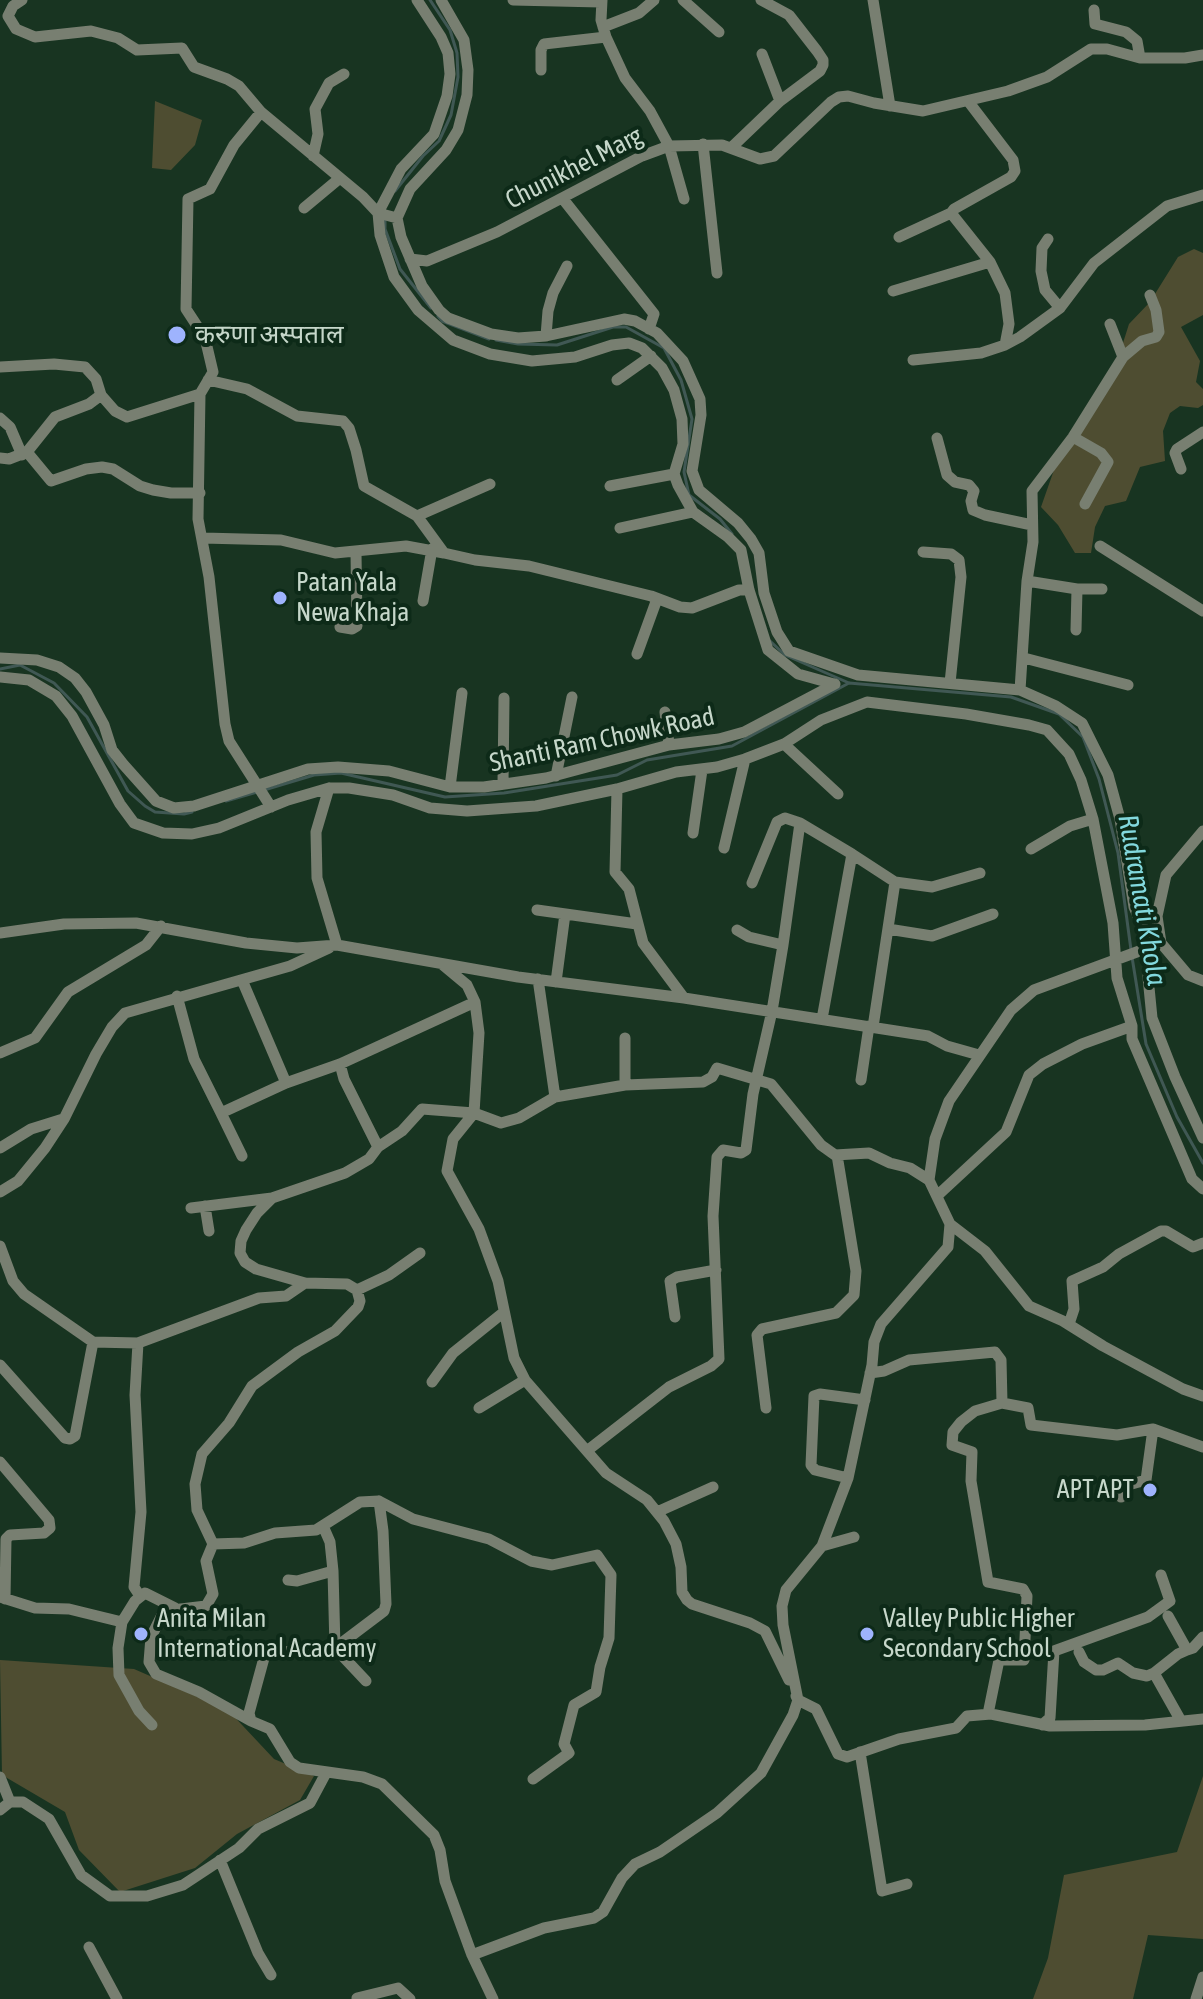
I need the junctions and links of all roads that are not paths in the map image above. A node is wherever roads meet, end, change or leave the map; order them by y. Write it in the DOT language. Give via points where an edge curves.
graph roads {
  1 [pos="22,0"];
  2 [pos="417,0"];
  3 [pos="441,0"];
  4 [pos="513,0"];
  5 [pos="654,0"];
  6 [pos="683,0"];
  7 [pos="761,0"];
  8 [pos="873,0"];
  9 [pos="602,1"];
  10 [pos="1094,10"];
  11 [pos="604,32"];
  12 [pos="719,32"];
  13 [pos="762,54"];
  14 [pos="1203,55"];
  15 [pos="1140,58"];
  16 [pos="541,70"];
  17 [pos="344,74"];
  18 [pos="780,101"];
  19 [pos="968,101"];
  20 [pos="890,106"];
  21 [pos="261,112"];
  22 [pos="703,144"];
  23 [pos="669,146"];
  24 [pos="732,147"];
  25 [pos="313,156"];
  26 [pos="340,178"];
  27 [pos="1203,195"];
  28 [pos="563,199"];
  29 [pos="684,199"];
  30 [pos="304,208"];
  31 [pos="951,213"];
  32 [pos="387,215"];
  33 [pos="899,237"];
  34 [pos="1048,239"];
  35 [pos="410,259"];
  36 [pos="990,262"];
  37 [pos="567,266"];
  38 [pos="717,273"];
  39 [pos="893,291"];
  40 [pos="1150,295"];
  41 [pos="1060,308"];
  42 [pos="1110,324"];
  43 [pos="649,329"];
  44 [pos="546,336"];
  45 [pos="1005,345"];
  46 [pos="651,356"];
  47 [pos="1123,357"];
  48 [pos="913,360"];
  49 [pos="0,367"];
  50 [pos="208,380"];
  51 [pos="617,380"];
  52 [pos="200,394"];
  53 [pos="101,395"];
  54 [pos="0,418"];
  55 [pos="1203,432"];
  56 [pos="1073,437"];
  57 [pos="937,438"];
  58 [pos="25,454"];
  59 [pos="0,458"];
  60 [pos="1181,469"];
  61 [pos="674,474"];
  62 [pos="490,484"];
  63 [pos="610,486"];
  64 [pos="200,493"];
  65 [pos="1085,504"];
  66 [pos="693,512"];
  67 [pos="417,516"];
  68 [pos="1032,525"];
  69 [pos="620,528"];
  70 [pos="203,538"];
  71 [pos="1100,546"];
  72 [pos="438,551"];
  73 [pos="356,552"];
  74 [pos="923,552"];
  75 [pos="1027,581"];
  76 [pos="1077,589"];
  77 [pos="1102,589"];
  78 [pos="749,590"];
  79 [pos="657,599"];
  80 [pos="423,601"];
  81 [pos="1203,611"];
  82 [pos="340,627"];
  83 [pos="1076,630"];
  84 [pos="637,654"];
  85 [pos="0,658"];
  86 [pos="1024,658"];
  87 [pos="846,672"];
  88 [pos="0,677"];
  89 [pos="950,683"];
  90 [pos="834,684"];
  91 [pos="1128,685"];
  92 [pos="1020,690"];
  93 [pos="462,693"];
  94 [pos="572,697"];
  95 [pos="504,698"];
  96 [pos="665,712"];
  97 [pos="784,744"];
  98 [pos="669,745"];
  99 [pos="745,759"];
  100 [pos="702,770"];
  101 [pos="556,776"];
  102 [pos="503,784"];
  103 [pos="260,786"];
  104 [pos="450,787"];
  105 [pos="329,788"];
  106 [pos="617,789"];
  107 [pos="838,794"];
  108 [pos="269,804"];
  109 [pos="1093,819"];
  110 [pos="800,823"];
  111 [pos="1203,831"];
  112 [pos="693,833"];
  113 [pos="724,848"];
  114 [pos="1031,849"];
  115 [pos="852,854"];
  116 [pos="980,873"];
  117 [pos="895,882"];
  118 [pos="752,883"];
  119 [pos="537,910"];
  120 [pos="565,914"];
  121 [pos="993,914"];
  122 [pos="637,924"];
  123 [pos="161,926"];
  124 [pos="888,929"];
  125 [pos="737,930"];
  126 [pos="0,933"];
  127 [pos="337,945"];
  128 [pos="783,945"];
  129 [pos="1152,947"];
  130 [pos="1118,957"];
  131 [pos="443,965"];
  132 [pos="1203,966"];
  133 [pos="538,979"];
  134 [pos="1198,979"];
  135 [pos="242,980"];
  136 [pos="556,982"];
  137 [pos="177,996"];
  138 [pos="684,998"];
  139 [pos="475,1002"];
  140 [pos="772,1011"];
  141 [pos="822,1019"];
  142 [pos="871,1026"];
  143 [pos="1132,1026"];
  144 [pos="625,1038"];
  145 [pos="0,1053"];
  146 [pos="979,1055"];
  147 [pos="340,1064"];
  148 [pos="756,1080"];
  149 [pos="861,1080"];
  150 [pos="286,1083"];
  151 [pos="625,1085"];
  152 [pos="555,1097"];
  153 [pos="221,1113"];
  154 [pos="474,1113"];
  155 [pos="64,1119"];
  156 [pos="1203,1138"];
  157 [pos="378,1147"];
  158 [pos="0,1148"];
  159 [pos="837,1155"];
  160 [pos="242,1156"];
  161 [pos="929,1180"];
  162 [pos="1203,1189"];
  163 [pos="0,1192"];
  164 [pos="938,1195"];
  165 [pos="272,1198"];
  166 [pos="205,1206"];
  167 [pos="191,1208"];
  168 [pos="950,1224"];
  169 [pos="209,1231"];
  170 [pos="1203,1243"];
  171 [pos="0,1246"];
  172 [pos="420,1253"];
  173 [pos="716,1270"];
  174 [pos="305,1283"];
  175 [pos="357,1290"];
  176 [pos="504,1312"];
  177 [pos="675,1317"];
  178 [pos="1069,1324"];
  179 [pos="93,1342"];
  180 [pos="138,1343"];
  181 [pos="0,1365"];
  182 [pos="870,1373"];
  183 [pos="525,1380"];
  184 [pos="432,1382"];
  185 [pos="1203,1396"];
  186 [pos="865,1400"];
  187 [pos="1002,1403"];
  188 [pos="479,1408"];
  189 [pos="766,1408"];
  190 [pos="1153,1429"];
  191 [pos="1202,1448"];
  192 [pos="588,1450"];
  193 [pos="0,1462"];
  194 [pos="1160,1477"];
  195 [pos="848,1478"];
  196 [pos="1146,1480"];
  197 [pos="713,1487"];
  198 [pos="1121,1497"];
  199 [pos="379,1501"];
  200 [pos="657,1512"];
  201 [pos="323,1526"];
  202 [pos="854,1537"];
  203 [pos="213,1544"];
  204 [pos="822,1546"];
  205 [pos="333,1571"];
  206 [pos="1161,1575"];
  207 [pos="288,1580"];
  208 [pos="140,1596"];
  209 [pos="3,1598"];
  210 [pos="175,1608"];
  211 [pos="1168,1616"];
  212 [pos="122,1622"];
  213 [pos="1203,1637"];
  214 [pos="335,1648"];
  215 [pos="1187,1650"];
  216 [pos="1079,1652"];
  217 [pos="1154,1673"];
  218 [pos="366,1681"];
  219 [pos="798,1700"];
  220 [pos="988,1714"];
  221 [pos="1203,1719"];
  222 [pos="251,1721"];
  223 [pos="1181,1721"];
  224 [pos="152,1725"];
  225 [pos="1042,1725"];
  226 [pos="860,1752"];
  227 [pos="326,1773"];
  228 [pos="0,1777"];
  229 [pos="533,1779"];
  230 [pos="5,1806"];
  231 [pos="220,1860"];
  232 [pos="907,1884"];
  233 [pos="89,1947"];
  234 [pos="472,1955"];
  235 [pos="271,1975"];
  236 [pos="1203,1977"];
  237 [pos="357,1998"];
  238 [pos="491,1998"];
  239 [pos="117,1999"];
  240 [pos="410,1999"];
  241 [pos="1196,1999"];
  1 -- 21 [label="street" via="8,16 16,29 35,37 91,31 137,50 182,48 194,67 239,86"];
  2 -- 32 [label="street" via="448,53 447,96 434,134 401,169"];
  3 -- 32 [label="street" via="464,40 467,95 458,130 446,150"];
  4 -- 9 [label="street"];
  5 -- 11 [label="street"];
  6 -- 12 [label="street"];
  7 -- 18 [label="street" via="789,15 823,60 820,71"];
  8 -- 20 [label="street"];
  9 -- 11 [label="street"];
  10 -- 15 [label="street" via="1095,24 1126,32 1137,41"];
  11 -- 16 [label="street" via="544,44"];
  11 -- 23 [label="street" via="625,78"];
  13 -- 18 [label="street"];
  14 -- 15 [label="street, Chunikhel Marg"];
  15 -- 19 [label="street, Chunikhel Marg" via="1091,49 1047,77"];
  17 -- 25 [label="street" via="329,83 315,109 318,134"];
  18 -- 24 [label="street"];
  19 -- 20 [label="street, Chunikhel Marg" via="923,111"];
  19 -- 31 [label="street" via="1013,160 1015,171"];
  20 -- 24 [label="street, Chunikhel Marg" via="839,97 774,156 760,159"];
  21 -- 25 [label="street"];
  21 -- 50 [label="street" via="234,145 210,189 188,199 186,309 205,338 213,372"];
  22 -- 23 [label="street, Chunikhel Marg"];
  22 -- 24 [label="street, Chunikhel Marg"];
  22 -- 38 [label="street"];
  23 -- 28 [label="street, Chunikhel Marg"];
  23 -- 29 [label="street"];
  25 -- 26 [label="street"];
  26 -- 30 [label="street"];
  26 -- 32 [label="street"];
  27 -- 41 [label="street" via="1167,206 1094,263"];
  28 -- 35 [label="street, Chunikhel Marg" via="427,261"];
  28 -- 43 [label="street" via="654,314"];
  31 -- 33 [label="street"];
  31 -- 36 [label="street"];
  32 -- 35 [label="street"];
  32 -- 46 [label="street" via="380,235 394,277 418,310 453,340 490,354 532,361 629,343"];
  34 -- 41 [label="street" via="1041,271 1045,290"];
  35 -- 44 [label="street" via="422,286 448,318 491,334"];
  36 -- 39 [label="street"];
  36 -- 45 [label="street" via="1005,293"];
  37 -- 44 [label="street" via="553,293"];
  40 -- 47 [label="street" via="1159,332"];
  41 -- 45 [label="street"];
  42 -- 47 [label="street"];
  43 -- 44 [label="street" via="624,319"];
  43 -- 87 [label="street" via="672,346 692,379 701,415 692,471 699,490 738,523 759,553 764,593 782,642 789,651"];
  45 -- 48 [label="street" via="981,353"];
  46 -- 51 [label="street"];
  46 -- 61 [label="street" via="674,390 682,419 683,444"];
  47 -- 56 [label="street"];
  49 -- 53 [label="street" via="85,367"];
  50 -- 52 [label="street"];
  50 -- 67 [label="street" via="247,389 297,416 343,421 364,486"];
  52 -- 53 [label="street" via="127,417"];
  52 -- 64 [label="street"];
  53 -- 58 [label="street" via="55,417"];
  54 -- 58 [label="street"];
  55 -- 60 [label="street" via="1177,449"];
  56 -- 65 [label="street" via="1108,462"];
  56 -- 68 [label="street" via="1032,491"];
  57 -- 68 [label="street" via="947,475 974,491 973,510"];
  58 -- 59 [label="street"];
  58 -- 64 [label="street" via="51,481 102,467 153,490"];
  61 -- 63 [label="street"];
  61 -- 66 [label="street"];
  62 -- 67 [label="street"];
  64 -- 70 [label="street"];
  66 -- 69 [label="street"];
  66 -- 78 [label="street" via="741,550"];
  67 -- 72 [label="street"];
  68 -- 75 [label="street"];
  70 -- 73 [label="street" via="281,540 335,553"];
  70 -- 103 [label="street" via="225,724 229,741"];
  71 -- 81 [label="street"];
  72 -- 73 [label="street" via="406,546"];
  72 -- 79 [label="street" via="529,566"];
  72 -- 80 [label="street"];
  73 -- 82 [label="street" via="357,626"];
  74 -- 89 [label="street" via="951,554 959,560"];
  75 -- 76 [label="street"];
  75 -- 86 [label="street"];
  76 -- 77 [label="street"];
  76 -- 83 [label="street"];
  78 -- 79 [label="street" via="692,608"];
  78 -- 90 [label="street" via="768,650 798,674"];
  79 -- 84 [label="street"];
  85 -- 103 [label="street, Shanti Ram Chowk Road" via="37,660 75,678 104,725 112,750 156,801 174,808 194,806"];
  86 -- 91 [label="street"];
  86 -- 92 [label="street"];
  87 -- 89 [label="street"];
  87 -- 90 [label="street, Shanti Ram Chowk Road"];
  88 -- 108 [label="street" via="29,680 56,696 134,823 163,833 192,834 219,828"];
  89 -- 92 [label="street"];
  90 -- 98 [label="street, Shanti Ram Chowk Road" via="744,732"];
  92 -- 129 [label="street" via="1056,706 1087,730 1108,775 1134,907"];
  93 -- 104 [label="street"];
  94 -- 101 [label="street"];
  95 -- 102 [label="street"];
  96 -- 98 [label="street"];
  97 -- 99 [label="street"];
  97 -- 107 [label="street"];
  97 -- 109 [label="street" via="821,720 867,702 1029,725 1047,730 1069,754"];
  98 -- 101 [label="street, Shanti Ram Chowk Road"];
  99 -- 100 [label="street"];
  99 -- 113 [label="street"];
  100 -- 106 [label="street"];
  100 -- 112 [label="street"];
  101 -- 102 [label="street, Shanti Ram Chowk Road"];
  102 -- 104 [label="street, Shanti Ram Chowk Road"];
  103 -- 104 [label="street, Shanti Ram Chowk Road" via="308,769 338,767 389,771"];
  103 -- 108 [label="street"];
  105 -- 106 [label="street" via="467,811 536,806"];
  105 -- 108 [label="street"];
  105 -- 127 [label="street" via="316,832 317,878"];
  106 -- 122 [label="street" via="615,872 629,889"];
  109 -- 114 [label="street"];
  109 -- 130 [label="street"];
  110 -- 115 [label="street"];
  110 -- 118 [label="street" via="785,818 777,822"];
  110 -- 128 [label="street"];
  111 -- 129 [label="street" via="1166,875"];
  115 -- 117 [label="street"];
  115 -- 141 [label="street"];
  116 -- 117 [label="street" via="932,887"];
  117 -- 124 [label="street"];
  119 -- 120 [label="street"];
  120 -- 122 [label="street"];
  120 -- 136 [label="street"];
  121 -- 124 [label="street" via="932,936"];
  122 -- 138 [label="street" via="643,943"];
  123 -- 126 [label="street" via="64,924"];
  123 -- 127 [label="street" via="246,943"];
  123 -- 145 [label="street" via="146,945 68,992 35,1038"];
  124 -- 142 [label="street"];
  125 -- 128 [label="street"];
  127 -- 131 [label="street"];
  127 -- 135 [label="street"];
  128 -- 140 [label="street"];
  129 -- 130 [label="street"];
  129 -- 134 [label="street"];
  129 -- 156 [label="street" via="1152,1018"];
  130 -- 143 [label="street"];
  130 -- 146 [label="street" via="1034,990 1011,1010"];
  131 -- 133 [label="street"];
  131 -- 139 [label="street" via="467,985"];
  132 -- 134 [label="street"];
  133 -- 136 [label="street"];
  133 -- 152 [label="street"];
  135 -- 137 [label="street"];
  135 -- 150 [label="street"];
  136 -- 138 [label="street"];
  137 -- 153 [label="street" via="194,1059"];
  137 -- 155 [label="street" via="125,1013 112,1027"];
  138 -- 140 [label="street"];
  139 -- 147 [label="street"];
  139 -- 154 [label="street" via="479,1042"];
  140 -- 141 [label="street"];
  140 -- 148 [label="street"];
  141 -- 142 [label="street"];
  142 -- 146 [label="street" via="928,1036"];
  142 -- 149 [label="street"];
  143 -- 162 [label="street" via="1132,1039 1167,1123 1192,1179"];
  143 -- 164 [label="street" via="1082,1044 1029,1075 1006,1132"];
  144 -- 151 [label="street"];
  146 -- 161 [label="street" via="949,1101 935,1139"];
  147 -- 150 [label="street"];
  147 -- 157 [label="street"];
  148 -- 151 [label="street" via="717,1068 703,1082"];
  148 -- 159 [label="street" via="771,1084 821,1145"];
  148 -- 173 [label="street" via="746,1150 723,1150 717,1157"];
  150 -- 153 [label="street"];
  151 -- 152 [label="street"];
  152 -- 154 [label="street" via="501,1123"];
  153 -- 160 [label="street"];
  154 -- 157 [label="street" via="422,1109"];
  154 -- 176 [label="street" via="453,1139 447,1171 479,1229"];
  155 -- 158 [label="street" via="31,1129"];
  155 -- 163 [label="street" via="18,1181"];
  157 -- 165 [label="street" via="345,1173"];
  159 -- 161 [label="street" via="869,1153"];
  159 -- 189 [label="street" via="856,1271 854,1295 836,1313 762,1329 757,1335"];
  161 -- 164 [label="street"];
  164 -- 168 [label="street"];
  165 -- 166 [label="street"];
  165 -- 174 [label="street" via="246,1230 240,1253 256,1269"];
  166 -- 167 [label="street"];
  166 -- 169 [label="street"];
  168 -- 178 [label="street" via="985,1251 1029,1306"];
  168 -- 182 [label="street" via="948,1247 881,1324"];
  170 -- 178 [label="street" via="1193,1247 1161,1231 1072,1281"];
  171 -- 179 [label="street" via="18,1289"];
  172 -- 175 [label="street"];
  173 -- 177 [label="street" via="670,1281"];
  173 -- 192 [label="street" via="719,1359 659,1394"];
  174 -- 175 [label="street" via="347,1284"];
  174 -- 180 [label="street" via="286,1296 259,1298"];
  175 -- 203 [label="street" via="358,1307 335,1331 252,1386 202,1454 195,1496"];
  176 -- 183 [label="street" via="514,1358"];
  176 -- 184 [label="street" via="453,1353"];
  178 -- 185 [label="street"];
  179 -- 180 [label="street"];
  179 -- 181 [label="street" via="75,1436 70,1439"];
  180 -- 208 [label="street" via="141,1512 134,1587"];
  182 -- 186 [label="street"];
  182 -- 187 [label="street" via="909,1360 995,1352 1001,1360"];
  183 -- 188 [label="street"];
  183 -- 192 [label="street"];
  186 -- 195 [label="street"];
  186 -- 195 [label="street" via="814,1396 811,1465"];
  187 -- 190 [label="street" via="1028,1408 1031,1425 1117,1435"];
  187 -- 220 [label="street" via="975,1411 961,1422 952,1445 972,1452 971,1481 988,1582 1023,1589 1027,1596 1024,1660 999,1660"];
  190 -- 191 [label="street"];
  190 -- 196 [label="street"];
  192 -- 200 [label="street" via="606,1473"];
  193 -- 209 [label="street" via="49,1520 50,1528 6,1539"];
  194 -- 196 [label="street"];
  195 -- 204 [label="street"];
  196 -- 198 [label="street" via="1121,1487"];
  197 -- 200 [label="street"];
  199 -- 201 [label="street" via="360,1502"];
  199 -- 214 [label="street" via="386,1608"];
  199 -- 229 [label="street" via="413,1519 489,1539 531,1561 552,1565 597,1555 611,1575 609,1638 596,1692 574,1705 564,1744 569,1753"];
  200 -- 219 [label="street" via="676,1544 687,1600 765,1631"];
  201 -- 203 [label="street" via="275,1533 251,1543"];
  201 -- 205 [label="street"];
  202 -- 204 [label="street"];
  203 -- 210 [label="street" via="206,1561 213,1594 206,1606"];
  204 -- 219 [label="street" via="786,1590 782,1606"];
  205 -- 207 [label="street"];
  205 -- 214 [label="street"];
  206 -- 225 [label="street" via="1170,1601 1148,1617 1054,1651 1050,1718"];
  208 -- 210 [label="street" via="145,1593"];
  208 -- 212 [label="street"];
  209 -- 212 [label="street"];
  210 -- 222 [label="street" via="164,1611 151,1637 152,1671"];
  211 -- 215 [label="street"];
  212 -- 224 [label="street" via="119,1675"];
  213 -- 215 [label="street"];
  214 -- 218 [label="street"];
  214 -- 222 [label="street" via="268,1653"];
  215 -- 217 [label="street"];
  216 -- 217 [label="street" via="1096,1670 1118,1663 1133,1673"];
  217 -- 223 [label="street"];
  219 -- 226 [label="street" via="816,1709 838,1754"];
  219 -- 234 [label="street" via="761,1773 717,1813 635,1864 603,1912"];
  220 -- 225 [label="street"];
  220 -- 226 [label="street" via="967,1716 956,1728"];
  221 -- 223 [label="street"];
  222 -- 227 [label="street" via="276,1735 290,1762"];
  223 -- 225 [label="street"];
  226 -- 232 [label="street" via="882,1891"];
  227 -- 231 [label="street" via="310,1803 258,1829"];
  227 -- 234 [label="street" via="382,1784 434,1835"];
  228 -- 230 [label="street"];
  230 -- 231 [label="street" via="23,1802 49,1819 81,1875 110,1896 147,1896 183,1885"];
  231 -- 235 [label="street"];
  233 -- 239 [label="street"];
  234 -- 238 [label="street"];
  236 -- 241 [label="street"];
  237 -- 240 [label="street" via="398,1988"];
}
